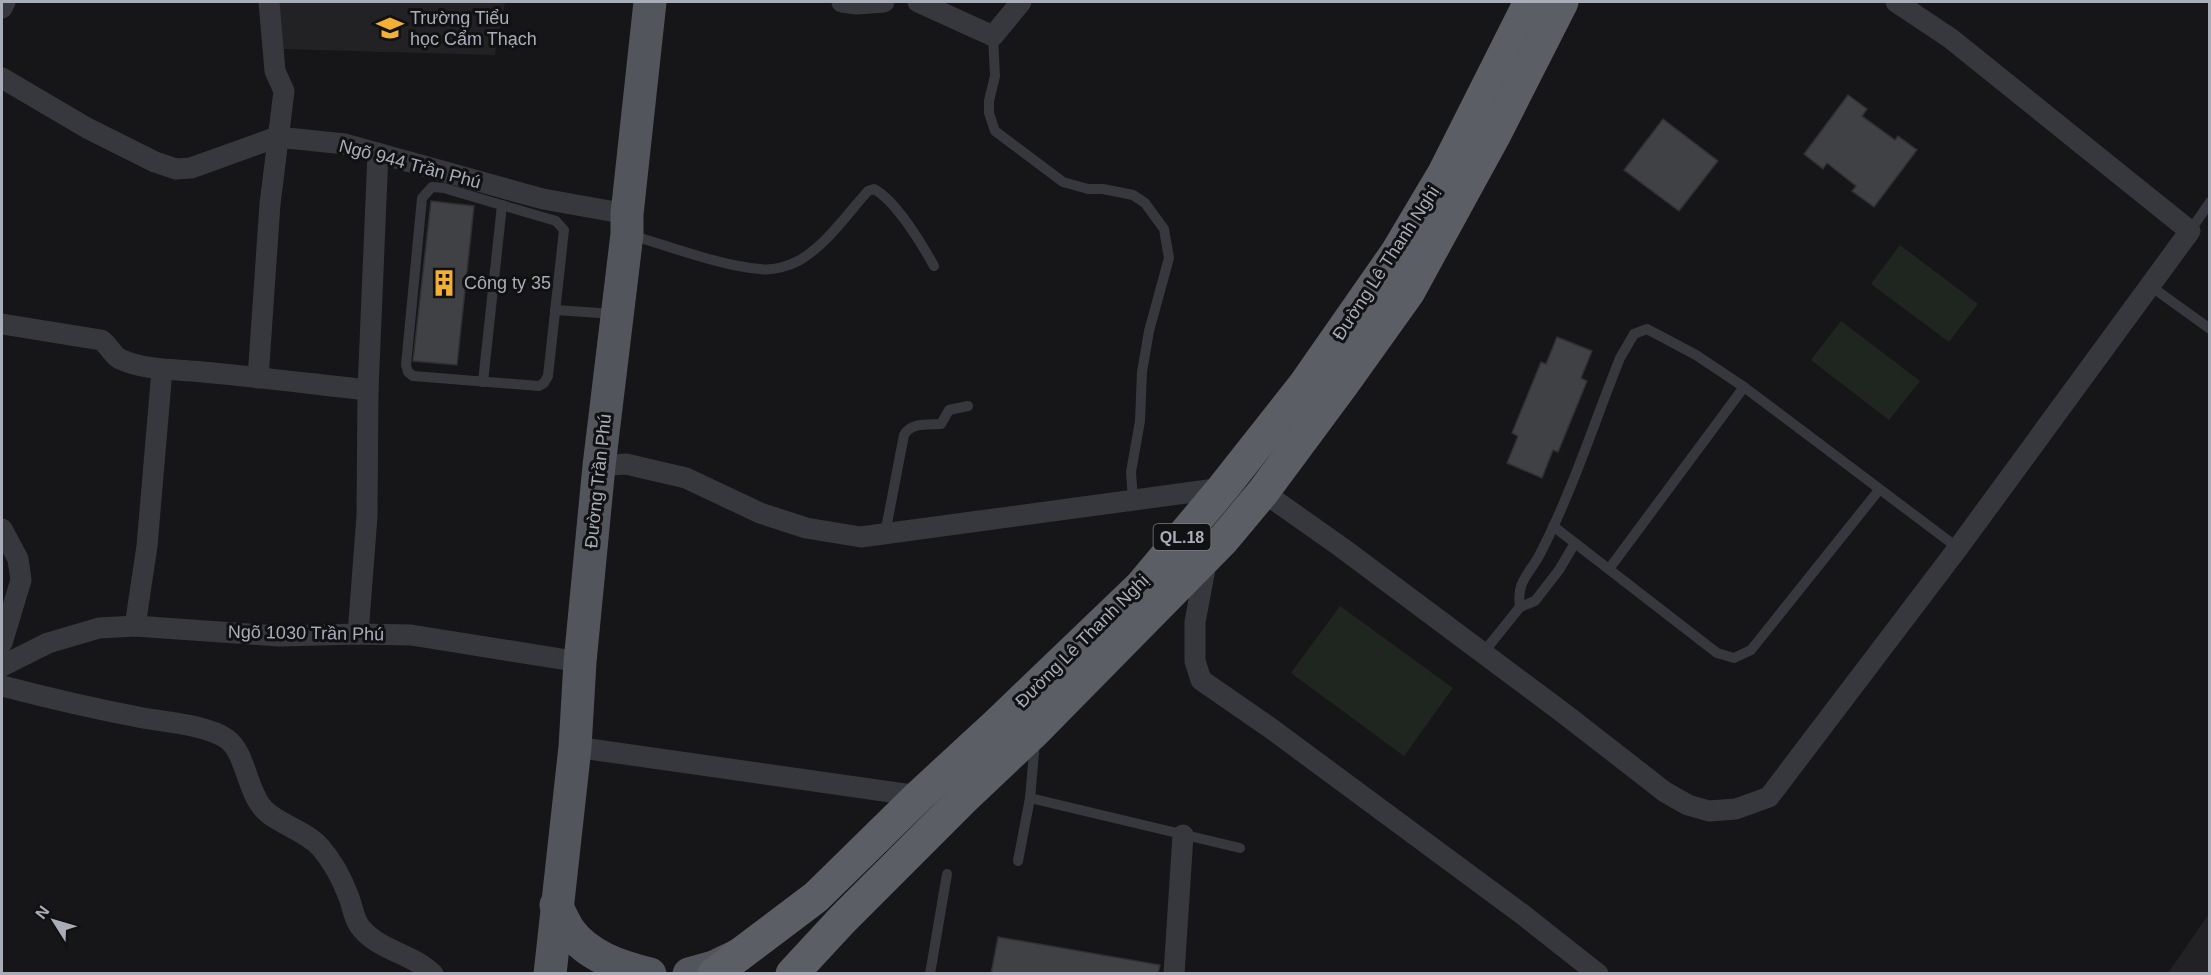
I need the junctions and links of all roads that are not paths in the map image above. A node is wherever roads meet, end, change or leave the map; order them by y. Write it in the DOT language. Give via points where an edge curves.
graph roads {
  1 [pos="4,2"];
  2 [pos="269,2"];
  3 [pos="650,2"];
  4 [pos="842,2"];
  5 [pos="884,2"];
  6 [pos="918,2"];
  7 [pos="1021,2"];
  8 [pos="1530,2"];
  9 [pos="1562,2"];
  10 [pos="1896,2"];
  11 [pos="2,8"];
  12 [pos="993,36"];
  13 [pos="2,78"];
  14 [pos="277,137"];
  15 [pos="378,153"];
  16 [pos="2210,202"];
  17 [pos="502,205"];
  18 [pos="627,224"];
  19 [pos="2190,231"];
  20 [pos="934,266"];
  21 [pos="2149,285"];
  22 [pos="555,310"];
  23 [pos="617,315"];
  24 [pos="2,324"];
  25 [pos="2210,329"];
  26 [pos="162,370"];
  27 [pos="258,378"];
  28 [pos="483,382"];
  29 [pos="1744,387"];
  30 [pos="368,390"];
  31 [pos="968,406"];
  32 [pos="599,466"];
  33 [pos="1222,488"];
  34 [pos="1879,490"];
  35 [pos="1263,492"];
  36 [pos="1133,500"];
  37 [pos="1554,526"];
  38 [pos="2,530"];
  39 [pos="885,534"];
  40 [pos="1575,543"];
  41 [pos="1958,548"];
  42 [pos="1207,555"];
  43 [pos="1609,569"];
  44 [pos="1520,607"];
  45 [pos="135,626"];
  46 [pos="358,634"];
  47 [pos="2,643"];
  48 [pos="1483,653"];
  49 [pos="580,662"];
  50 [pos="2,666"];
  51 [pos="2,686"];
  52 [pos="1036,730"];
  53 [pos="575,747"];
  54 [pos="919,795"];
  55 [pos="1030,798"];
  56 [pos="1183,835"];
  57 [pos="1240,848"];
  58 [pos="1018,861"];
  59 [pos="947,874"];
  60 [pos="556,905"];
  61 [pos="746,951"];
  62 [pos="553,969"];
  63 [pos="433,974"];
  64 [pos="650,974"];
  65 [pos="689,974"];
  66 [pos="714,974"];
  67 [pos="792,974"];
  68 [pos="930,974"];
  69 [pos="1174,974"];
  70 [pos="1598,974"];
  1 -- 11 [label="street"];
  2 -- 14 [label="street" via="275,71 284,91"];
  3 -- 18 [label="main road, Đường Trần Phú"];
  4 -- 5 [label="street"];
  6 -- 12 [label="street"];
  7 -- 12 [label="street"];
  8 -- 33 [label="highway, Đường Lê Thanh Nghị / QL.18" via="1444,173 1397,252 1305,384"];
  9 -- 35 [label="highway, Đường Lê Thanh Nghị / QL.18" via="1408,293"];
  10 -- 19 [label="street" via="1950,38"];
  12 -- 36 [label="lane" via="995,76 989,113 995,131 1063,182 1133,195 1145,203 1164,229 1169,258 1142,372 1140,421 1131,472"];
  13 -- 14 [label="street, Ngõ 944 Trần Phú" via="87,128 176,169 191,168"];
  14 -- 15 [label="street, Ngõ 944 Trần Phú" via="345,144"];
  14 -- 27 [label="street"];
  15 -- 18 [label="street, Ngõ 944 Trần Phú"];
  15 -- 30 [label="street"];
  16 -- 19 [label="lane"];
  17 -- 22 [label="lane" via="556,221 564,230"];
  17 -- 28 [label="lane"];
  17 -- 28 [label="lane" via="444,188 432,188 422,198 408,372 414,376"];
  18 -- 20 [label="lane" via="730,264 762,270 777,268 801,259 874,189 901,216"];
  18 -- 23 [label="main road, Đường Trần Phú"];
  19 -- 21 [label="street"];
  21 -- 25 [label="lane"];
  21 -- 41 [label="street"];
  22 -- 23 [label="lane"];
  22 -- 28 [label="lane" via="544,383 538,387"];
  23 -- 32 [label="main road, Đường Trần Phú"];
  24 -- 26 [label="street" via="101,340 122,360"];
  26 -- 27 [label="street"];
  26 -- 45 [label="street" via="147,546"];
  27 -- 30 [label="street"];
  29 -- 34 [label="lane"];
  29 -- 37 [label="lane" via="1647,329 1635,334 1620,358"];
  29 -- 43 [label="lane"];
  30 -- 46 [label="street" via="367,516"];
  31 -- 39 [label="lane" via="949,410 941,424 912,426 907,430"];
  32 -- 39 [label="street" via="626,464 686,478 760,513 806,528 861,537"];
  32 -- 49 [label="main road, Đường Trần Phú"];
  33 -- 36 [label="street"];
  33 -- 54 [label="highway, Đường Lê Thanh Nghị / QL.18" via="1140,587"];
  34 -- 41 [label="lane"];
  34 -- 43 [label="lane" via="1751,650 1734,658 1718,653"];
  35 -- 42 [label="highway, Đường Lê Thanh Nghị / QL.18"];
  35 -- 48 [label="street"];
  36 -- 39 [label="street"];
  37 -- 40 [label="lane"];
  37 -- 44 [label="lane" via="1518,594"];
  38 -- 47 [label="street" via="18,559 21,580"];
  40 -- 43 [label="lane"];
  40 -- 44 [label="lane" via="1535,601"];
  41 -- 48 [label="street" via="1769,797 1736,809 1709,811 1665,792"];
  42 -- 52 [label="highway, Đường Lê Thanh Nghị / QL.18"];
  42 -- 70 [label="street" via="1195,622 1195,661 1201,680 1485,886"];
  44 -- 48 [label="lane"];
  45 -- 46 [label="street, Ngõ 1030 Trần Phú" via="279,636"];
  45 -- 50 [label="street, Ngõ 1030 Trần Phú" via="99,628 48,643"];
  46 -- 49 [label="street, Ngõ 1030 Trần Phú" via="411,635"];
  49 -- 53 [label="main road, Đường Trần Phú"];
  51 -- 63 [label="street" via="68,703 185,724 227,739 262,807 305,834 335,868 359,927 373,941 420,962"];
  52 -- 55 [label="lane"];
  52 -- 67 [label="highway, Đường Lê Thanh Nghị / QL.18"];
  53 -- 54 [label="street"];
  53 -- 60 [label="main road, Đường Trần Phú"];
  54 -- 61 [label="highway, Đường Lê Thanh Nghị / QL.18" via="816,897"];
  55 -- 56 [label="lane"];
  55 -- 58 [label="lane"];
  56 -- 57 [label="lane"];
  56 -- 69 [label="street"];
  59 -- 68 [label="lane"];
  60 -- 62 [label="main road, Đường Trần Phú"];
  60 -- 64 [label="main road" via="570,932 586,947 625,968"];
  61 -- 65 [label="main road"];
  61 -- 66 [label="highway, Đường Lê Thanh Nghị / QL.18"];
}
